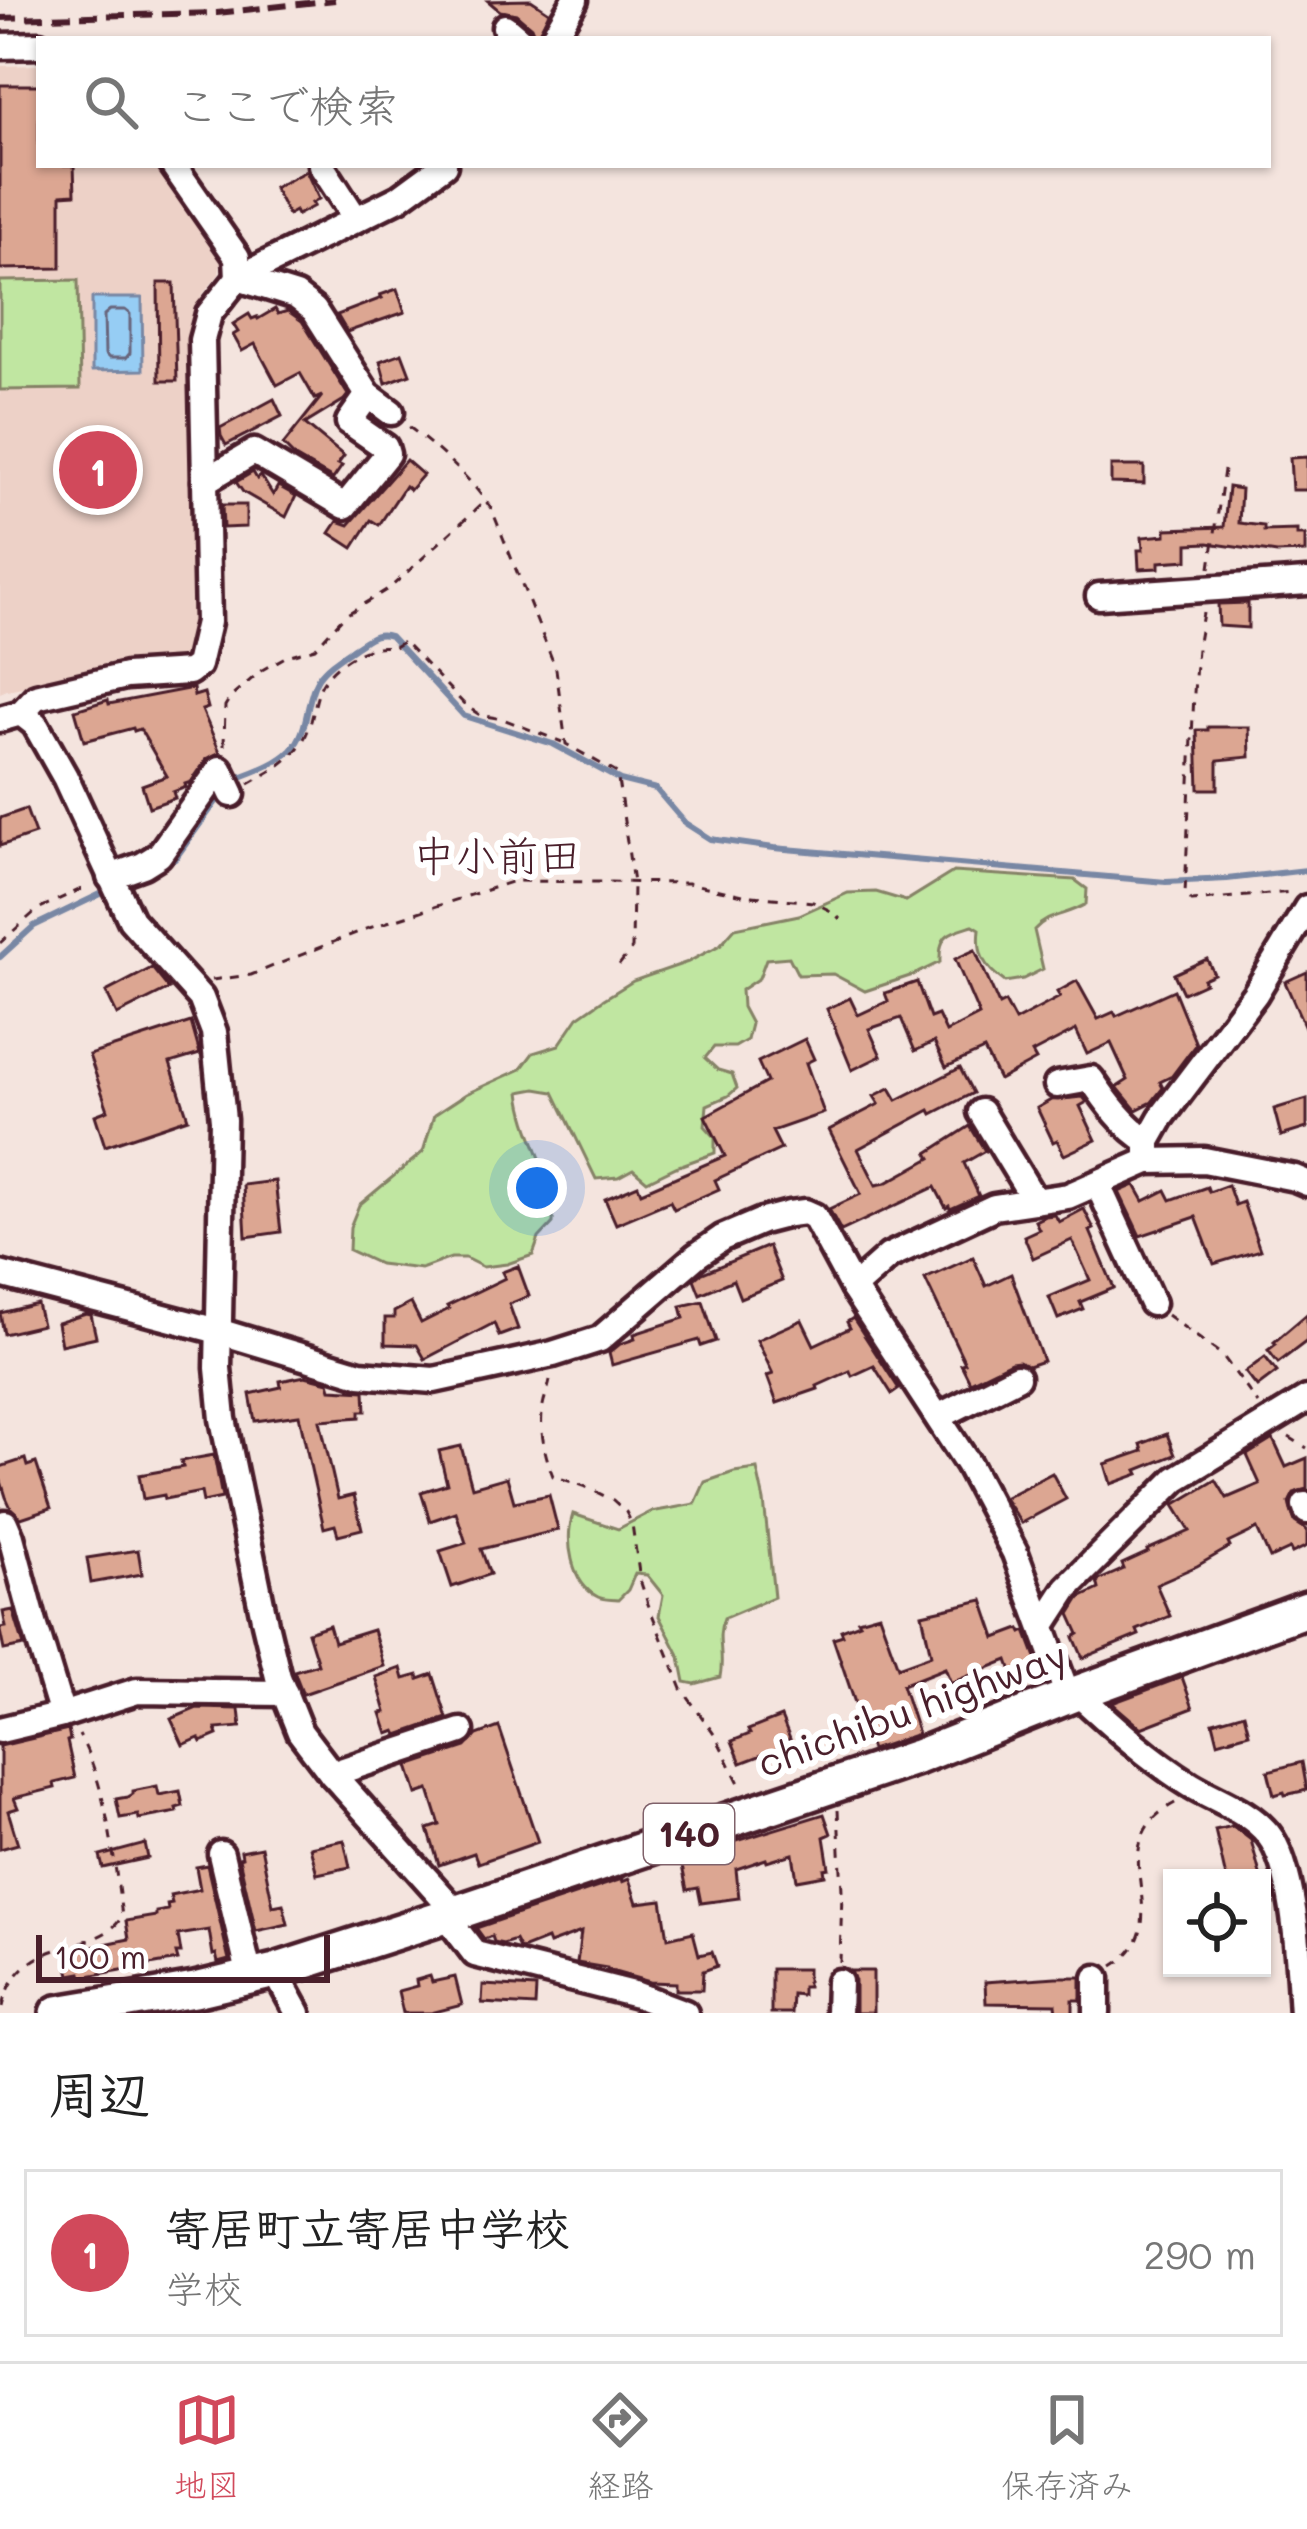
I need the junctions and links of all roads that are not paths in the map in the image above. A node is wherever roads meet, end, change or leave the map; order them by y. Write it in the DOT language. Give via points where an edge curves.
graph roads {
  1 [pos="575,0"];
  2 [pos="554,36"];
  3 [pos="36,45"];
  4 [pos="0,46"];
  5 [pos="175,168"];
  6 [pos="324,168"];
  7 [pos="433,168"];
  8 [pos="356,220"];
  9 [pos="238,278"];
  10 [pos="368,395"];
  11 [pos="392,412"];
  12 [pos="205,481"];
  13 [pos="1307,582"];
  14 [pos="1099,596"];
  15 [pos="10,716"];
  16 [pos="232,794"];
  17 [pos="110,877"];
  18 [pos="1301,900"];
  19 [pos="1057,1085"];
  20 [pos="981,1112"];
  21 [pos="1148,1151"];
  22 [pos="1307,1183"];
  23 [pos="1098,1185"];
  24 [pos="1035,1201"];
  25 [pos="0,1274"];
  26 [pos="853,1288"];
  27 [pos="1152,1304"];
  28 [pos="218,1331"];
  29 [pos="1017,1377"];
  30 [pos="1307,1399"];
  31 [pos="938,1418"];
  32 [pos="2,1520"];
  33 [pos="1307,1610"];
  34 [pos="1042,1625"];
  35 [pos="285,1693"];
  36 [pos="1073,1694"];
  37 [pos="64,1714"];
  38 [pos="0,1730"];
  39 [pos="461,1731"];
  40 [pos="332,1774"];
  41 [pos="221,1854"];
  42 [pos="451,1914"];
  43 [pos="262,1974"];
  44 [pos="1097,1978"];
  45 [pos="839,1982"];
  46 [pos="58,2013"];
  47 [pos="298,2013"];
  48 [pos="685,2013"];
  49 [pos="838,2013"];
  50 [pos="1097,2013"];
  51 [pos="1301,2013"];
  1 -- 2 [label="street"];
  3 -- 4 [label="street"];
  5 -- 9 [label="street" via="237,257"];
  6 -- 8 [label="street"];
  7 -- 8 [label="street"];
  8 -- 9 [label="street"];
  9 -- 10 [label="street" via="314,310"];
  9 -- 12 [label="street" via="209,314 202,340"];
  10 -- 11 [label="street"];
  10 -- 12 [label="street" via="349,422 387,454 345,506 254,452"];
  12 -- 15 [label="street" via="208,622 198,665 35,697"];
  13 -- 14 [label="street"];
  15 -- 17 [label="street" via="35,724"];
  16 -- 17 [label="street" via="220,769 160,854"];
  17 -- 28 [label="street" via="130,920 201,998 214,1032 223,1120"];
  18 -- 21 [label="street" via="1255,994 1161,1118"];
  19 -- 21 [label="street" via="1091,1079"];
  20 -- 24 [label="street"];
  21 -- 22 [label="street"];
  21 -- 23 [label="street"];
  23 -- 24 [label="street"];
  23 -- 27 [label="street"];
  24 -- 26 [label="street" via="994,1207 932,1235 889,1256"];
  25 -- 28 [label="street"];
  26 -- 28 [label="street" via="805,1212 722,1238 600,1339 434,1380 360,1374"];
  26 -- 31 [label="street"];
  28 -- 35 [label="street" via="223,1419"];
  29 -- 31 [label="street"];
  30 -- 34 [label="street" via="1176,1479 1067,1588"];
  31 -- 34 [label="street" via="1015,1552"];
  32 -- 37 [label="street"];
  33 -- 36 [label="highway, chichibu highway / 140"];
  34 -- 36 [label="street"];
  35 -- 37 [label="street" via="137,1690"];
  35 -- 40 [label="street" via="300,1732"];
  36 -- 42 [label="highway, chichibu highway / 140" via="917,1757"];
  36 -- 51 [label="street" via="1266,1831 1279,1852 1298,1940"];
  37 -- 38 [label="street"];
  39 -- 40 [label="street"];
  40 -- 42 [label="street"];
  41 -- 43 [label="street"];
  42 -- 43 [label="highway, chichibu highway / 140"];
  42 -- 48 [label="street" via="476,1954"];
  43 -- 46 [label="highway, chichibu highway / 140"];
  43 -- 47 [label="street"];
  44 -- 50 [label="street"];
  45 -- 49 [label="street"];
}
